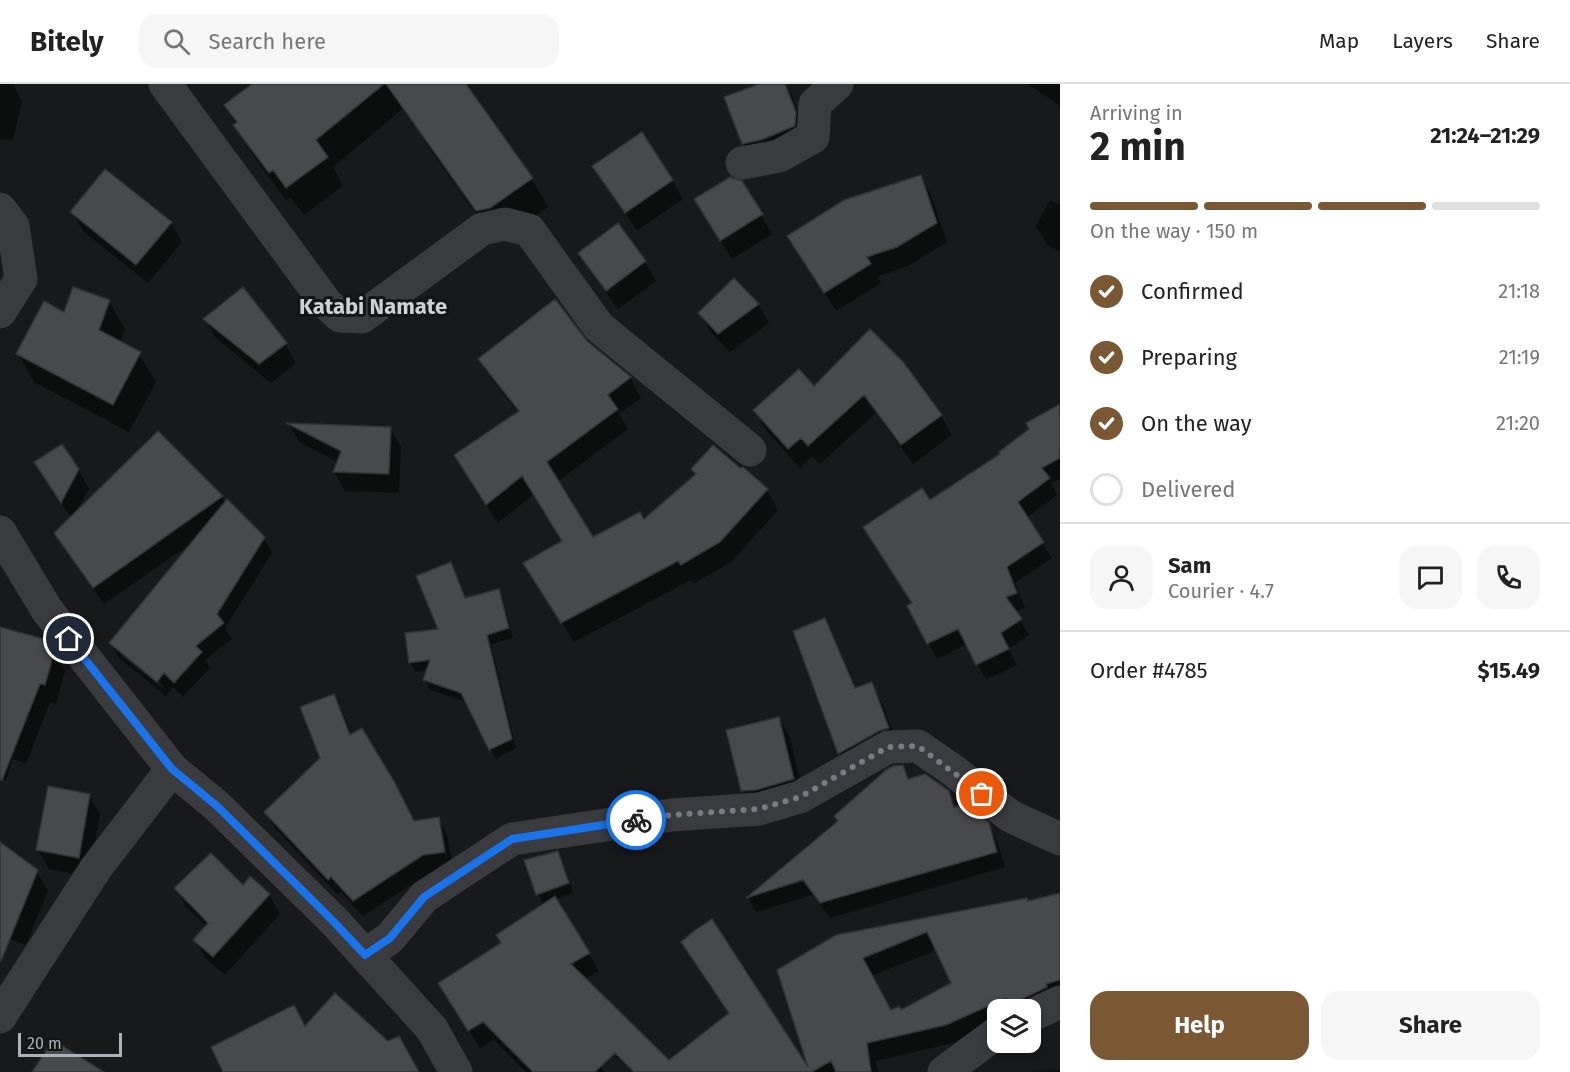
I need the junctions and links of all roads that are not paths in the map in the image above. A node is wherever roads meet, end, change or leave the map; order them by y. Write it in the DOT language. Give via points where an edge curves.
graph roads {
  1 [pos="165,84"];
  2 [pos="837,84"];
  3 [pos="742,163"];
  4 [pos="0,209"];
  5 [pos="0,312"];
  6 [pos="750,450"];
  7 [pos="0,532"];
  8 [pos="172,769"];
  9 [pos="1060,839"];
  10 [pos="365,955"];
  11 [pos="1060,1002"];
  12 [pos="1041,1011"];
  13 [pos="0,1017"];
  14 [pos="987,1040"];
  15 [pos="456,1072"];
  16 [pos="944,1072"];
  1 -- 6 [label="street" via="326,303 340,316 362,317 483,229 506,224 529,230 599,327"];
  2 -- 3 [label="street" via="815,104 813,137 779,156"];
  4 -- 5 [label="street" via="13,226 21,279"];
  7 -- 8 [label="street" via="47,610"];
  8 -- 10 [label="street" via="217,806"];
  8 -- 13 [label="street" via="96,868"];
  9 -- 10 [label="street" via="1010,816 918,746 888,747 800,797 759,809 672,815 512,839 424,897 390,938"];
  10 -- 15 [label="street" via="432,1029"];
  11 -- 12 [label="street"];
  14 -- 16 [label="street"];
}
